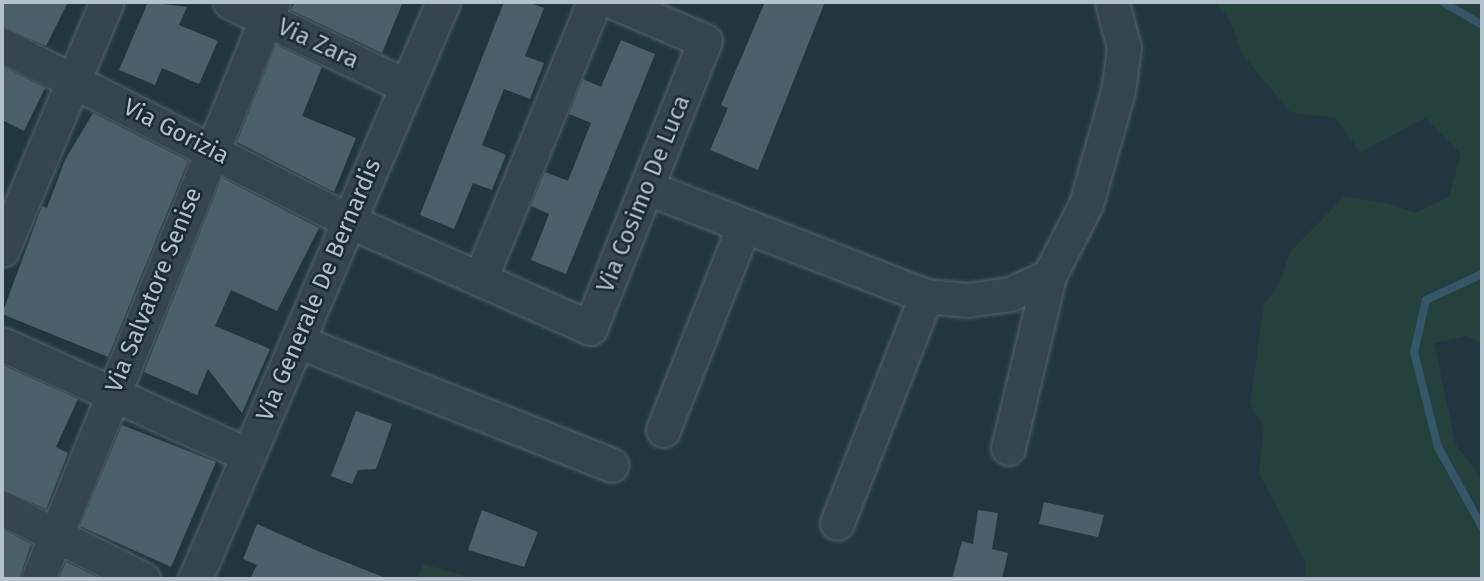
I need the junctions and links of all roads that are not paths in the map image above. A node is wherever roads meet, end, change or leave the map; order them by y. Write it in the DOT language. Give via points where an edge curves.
graph roads {
  1 [pos="107,2"];
  2 [pos="230,2"];
  3 [pos="443,2"];
  4 [pos="594,2"];
  5 [pos="614,2"];
  6 [pos="1112,2"];
  7 [pos="269,11"];
  8 [pos="2,45"];
  9 [pos="76,81"];
  10 [pos="406,86"];
  11 [pos="211,149"];
  12 [pos="648,188"];
  13 [pos="348,221"];
  14 [pos="743,228"];
  15 [pos="2,250"];
  16 [pos="1049,276"];
  17 [pos="480,279"];
  18 [pos="926,296"];
  19 [pos="297,341"];
  20 [pos="2,344"];
  21 [pos="114,392"];
  22 [pos="663,430"];
  23 [pos="1008,448"];
  24 [pos="248,455"];
  25 [pos="611,465"];
  26 [pos="2,508"];
  27 [pos="837,523"];
  28 [pos="57,536"];
  29 [pos="38,579"];
  30 [pos="143,579"];
  31 [pos="195,579"];
  1 -- 9 [label="street"];
  2 -- 7 [label="street, Via Zara"];
  3 -- 10 [label="street, Via Generale De Bernardis"];
  4 -- 17 [label="street"];
  5 -- 12 [label="street, Via Cosimo De Luca" via="705,41"];
  6 -- 16 [label="street" via="1124,48 1118,92 1086,204"];
  7 -- 10 [label="street, Via Zara"];
  7 -- 11 [label="street, Via Salvatore Senise"];
  8 -- 9 [label="street, Via Gorizia"];
  9 -- 11 [label="street, Via Gorizia"];
  9 -- 15 [label="street"];
  10 -- 13 [label="street, Via Generale De Bernardis"];
  11 -- 13 [label="street, Via Gorizia"];
  11 -- 21 [label="street, Via Salvatore Senise"];
  12 -- 14 [label="street"];
  12 -- 17 [label="street, Via Cosimo De Luca" via="590,328"];
  13 -- 17 [label="street, Via Cosimo De Luca"];
  13 -- 19 [label="street, Via Generale De Bernardis"];
  14 -- 18 [label="street"];
  14 -- 22 [label="street"];
  16 -- 18 [label="street" via="1010,294 967,300"];
  16 -- 23 [label="street"];
  18 -- 27 [label="street"];
  19 -- 24 [label="street, Via Generale De Bernardis"];
  19 -- 25 [label="street"];
  20 -- 21 [label="street"];
  21 -- 24 [label="street"];
  21 -- 28 [label="street, Via Salvatore Senise"];
  24 -- 31 [label="street, Via Generale De Bernardis"];
  26 -- 28 [label="street"];
  28 -- 29 [label="street, Via Salvatore Senise"];
  28 -- 30 [label="street"];
}
